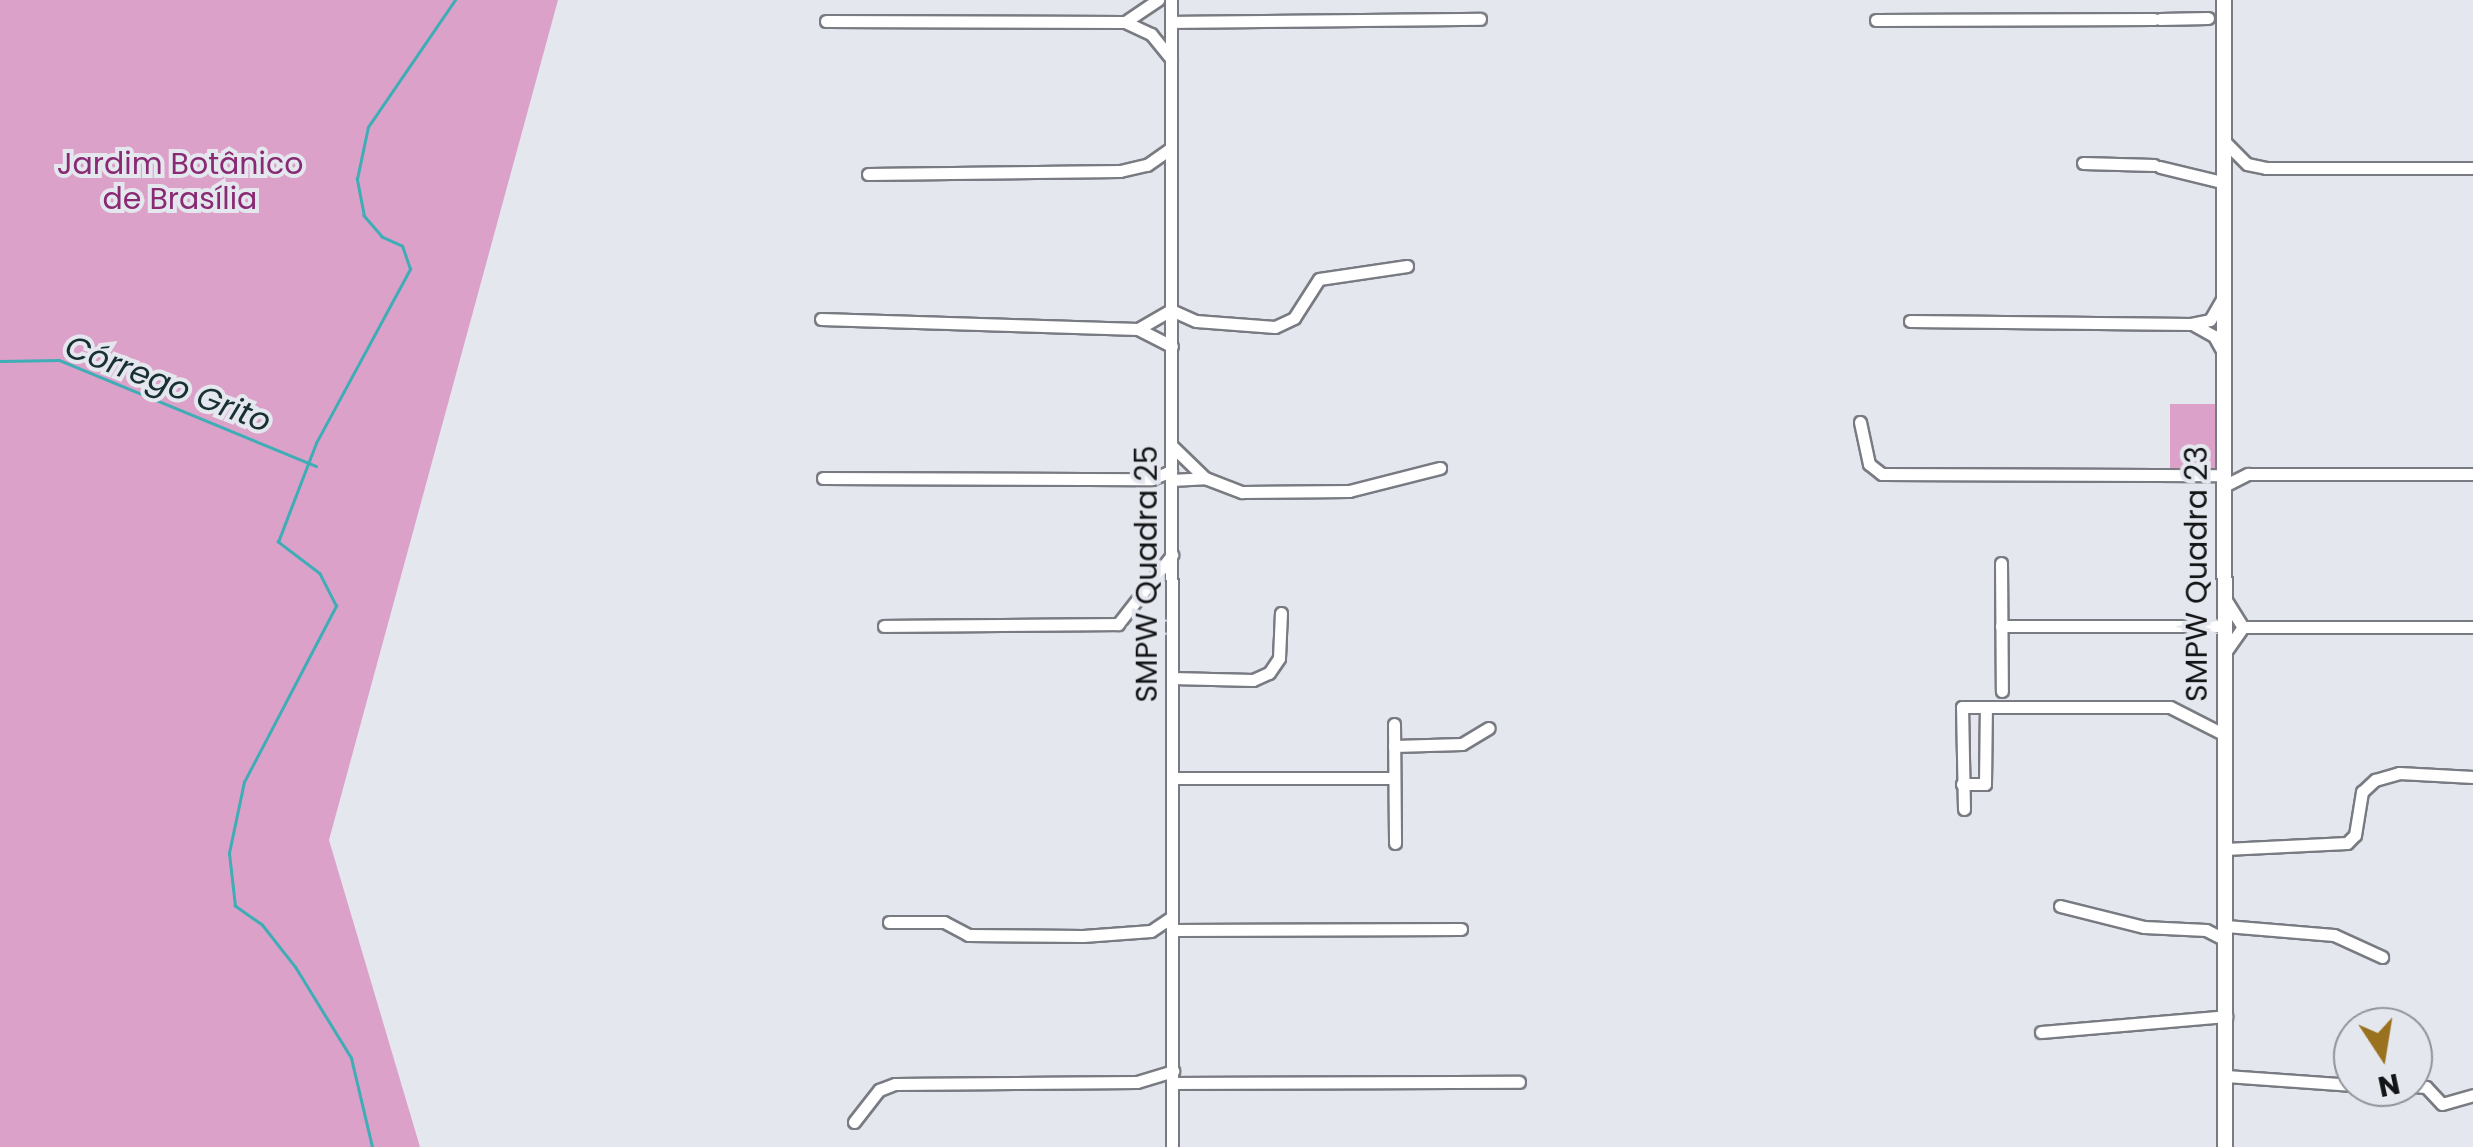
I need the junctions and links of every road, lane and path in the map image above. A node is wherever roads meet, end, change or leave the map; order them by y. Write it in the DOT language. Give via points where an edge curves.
graph roads {
  1 [pos="1158,0"];
  2 [pos="1171,0"];
  3 [pos="2224,1"];
  4 [pos="2208,18"];
  5 [pos="1480,20"];
  6 [pos="1876,20"];
  7 [pos="826,21"];
  8 [pos="1124,22"];
  9 [pos="1172,22"];
  10 [pos="2224,31"];
  11 [pos="1171,59"];
  12 [pos="2223,140"];
  13 [pos="1171,148"];
  14 [pos="2083,163"];
  15 [pos="2473,168"];
  16 [pos="868,174"];
  17 [pos="2222,182"];
  18 [pos="1406,266"];
  19 [pos="2223,294"];
  20 [pos="1171,310"];
  21 [pos="821,318"];
  22 [pos="1910,321"];
  23 [pos="2190,324"];
  24 [pos="1138,328"];
  25 [pos="1172,346"];
  26 [pos="2223,352"];
  27 [pos="1860,422"];
  28 [pos="1171,445"];
  29 [pos="1440,468"];
  30 [pos="2224,474"];
  31 [pos="2248,474"];
  32 [pos="2473,474"];
  33 [pos="823,478"];
  34 [pos="1204,478"];
  35 [pos="1171,479"];
  36 [pos="1172,555"];
  37 [pos="2001,563"];
  38 [pos="2224,597"];
  39 [pos="1281,613"];
  40 [pos="884,626"];
  41 [pos="2001,626"];
  42 [pos="2224,626"];
  43 [pos="2473,626"];
  44 [pos="2243,627"];
  45 [pos="2224,654"];
  46 [pos="1172,678"];
  47 [pos="2002,691"];
  48 [pos="1986,707"];
  49 [pos="1394,724"];
  50 [pos="1489,728"];
  51 [pos="2224,735"];
  52 [pos="1394,746"];
  53 [pos="2473,777"];
  54 [pos="1172,778"];
  55 [pos="1394,778"];
  56 [pos="1962,784"];
  57 [pos="1964,810"];
  58 [pos="1395,843"];
  59 [pos="2225,849"];
  60 [pos="2060,906"];
  61 [pos="889,922"];
  62 [pos="2226,927"];
  63 [pos="1462,929"];
  64 [pos="1172,930"];
  65 [pos="2206,930"];
  66 [pos="1151,931"];
  67 [pos="2382,957"];
  68 [pos="2226,1016"];
  69 [pos="2041,1032"];
  70 [pos="2226,1076"];
  71 [pos="1172,1077"];
  72 [pos="1519,1082"];
  73 [pos="2333,1084"];
  74 [pos="2433,1095"];
  75 [pos="2473,1095"];
  76 [pos="854,1122"];
  77 [pos="1172,1147"];
  78 [pos="2225,1147"];
  1 -- 8 [label="street"];
  2 -- 9 [label="street, SMPW Quadra 25"];
  3 -- 4 [label="street"];
  3 -- 10 [label="street, SMPW Quadra 23"];
  4 -- 6 [label="street"];
  4 -- 10 [label="street"];
  5 -- 9 [label="street"];
  7 -- 8 [label="street"];
  8 -- 11 [label="street" via="1152,34"];
  9 -- 11 [label="street, SMPW Quadra 25"];
  10 -- 12 [label="street, SMPW Quadra 23"];
  11 -- 13 [label="street, SMPW Quadra 25"];
  12 -- 15 [label="street" via="2248,164 2266,168"];
  12 -- 17 [label="street, SMPW Quadra 23"];
  13 -- 16 [label="street" via="1147,165 1120,171"];
  13 -- 20 [label="street, SMPW Quadra 25"];
  14 -- 17 [label="street" via="2157,165"];
  17 -- 19 [label="street, SMPW Quadra 23"];
  18 -- 20 [label="street" via="1319,279 1282,326 1196,321"];
  19 -- 23 [label="street" via="2210,320"];
  19 -- 26 [label="street, SMPW Quadra 23"];
  20 -- 24 [label="street"];
  20 -- 25 [label="street, SMPW Quadra 25"];
  21 -- 24 [label="street"];
  22 -- 23 [label="street"];
  23 -- 26 [label="street" via="2207,330"];
  24 -- 25 [label="street"];
  25 -- 28 [label="street, SMPW Quadra 25"];
  26 -- 30 [label="street, SMPW Quadra 23"];
  27 -- 30 [label="street" via="1869,464 1882,474"];
  28 -- 34 [label="street"];
  28 -- 35 [label="street, SMPW Quadra 25"];
  29 -- 34 [label="street" via="1348,492 1233,492"];
  30 -- 31 [label="street"];
  30 -- 31 [label="street"];
  30 -- 38 [label="street, SMPW Quadra 23"];
  31 -- 32 [label="street"];
  33 -- 35 [label="street"];
  34 -- 35 [label="street"];
  35 -- 36 [label="street, SMPW Quadra 25"];
  36 -- 40 [label="street" via="1118,624"];
  36 -- 46 [label="street, SMPW Quadra 25"];
  37 -- 41 [label="street"];
  38 -- 42 [label="street, SMPW Quadra 23"];
  38 -- 44 [label="street"];
  39 -- 46 [label="street" via="1279,658 1269,673 1253,680"];
  41 -- 42 [label="street"];
  41 -- 47 [label="street"];
  42 -- 45 [label="street, SMPW Quadra 23"];
  43 -- 44 [label="street"];
  44 -- 45 [label="street"];
  45 -- 51 [label="street, SMPW Quadra 23"];
  46 -- 54 [label="street, SMPW Quadra 25"];
  48 -- 51 [label="street" via="2170,707"];
  48 -- 56 [label="street" via="1962,708"];
  48 -- 56 [label="street" via="1986,784"];
  49 -- 52 [label="street"];
  50 -- 52 [label="street" via="1462,744"];
  51 -- 59 [label="street, SMPW Quadra 23"];
  52 -- 55 [label="street"];
  53 -- 59 [label="street" via="2399,773 2375,780 2362,792 2355,835 2347,843"];
  54 -- 55 [label="street"];
  54 -- 64 [label="street, SMPW Quadra 25"];
  55 -- 58 [label="street"];
  56 -- 57 [label="street"];
  59 -- 62 [label="street, SMPW Quadra 23"];
  60 -- 65 [label="street" via="2144,927"];
  61 -- 66 [label="street" via="944,922 968,935"];
  62 -- 65 [label="street"];
  62 -- 65 [label="street"];
  62 -- 67 [label="street" via="2334,934"];
  62 -- 68 [label="street, SMPW Quadra 23"];
  63 -- 64 [label="street"];
  64 -- 66 [label="street"];
  64 -- 66 [label="street"];
  64 -- 71 [label="street, SMPW Quadra 25"];
  68 -- 69 [label="street"];
  68 -- 70 [label="street, SMPW Quadra 23"];
  70 -- 73 [label="street"];
  70 -- 78 [label="street, SMPW Quadra 23"];
  71 -- 72 [label="street"];
  71 -- 76 [label="street" via="894,1084 879,1090"];
  71 -- 77 [label="street, SMPW Quadra 25"];
  74 -- 75 [label="street" via="2442,1104"];
}
